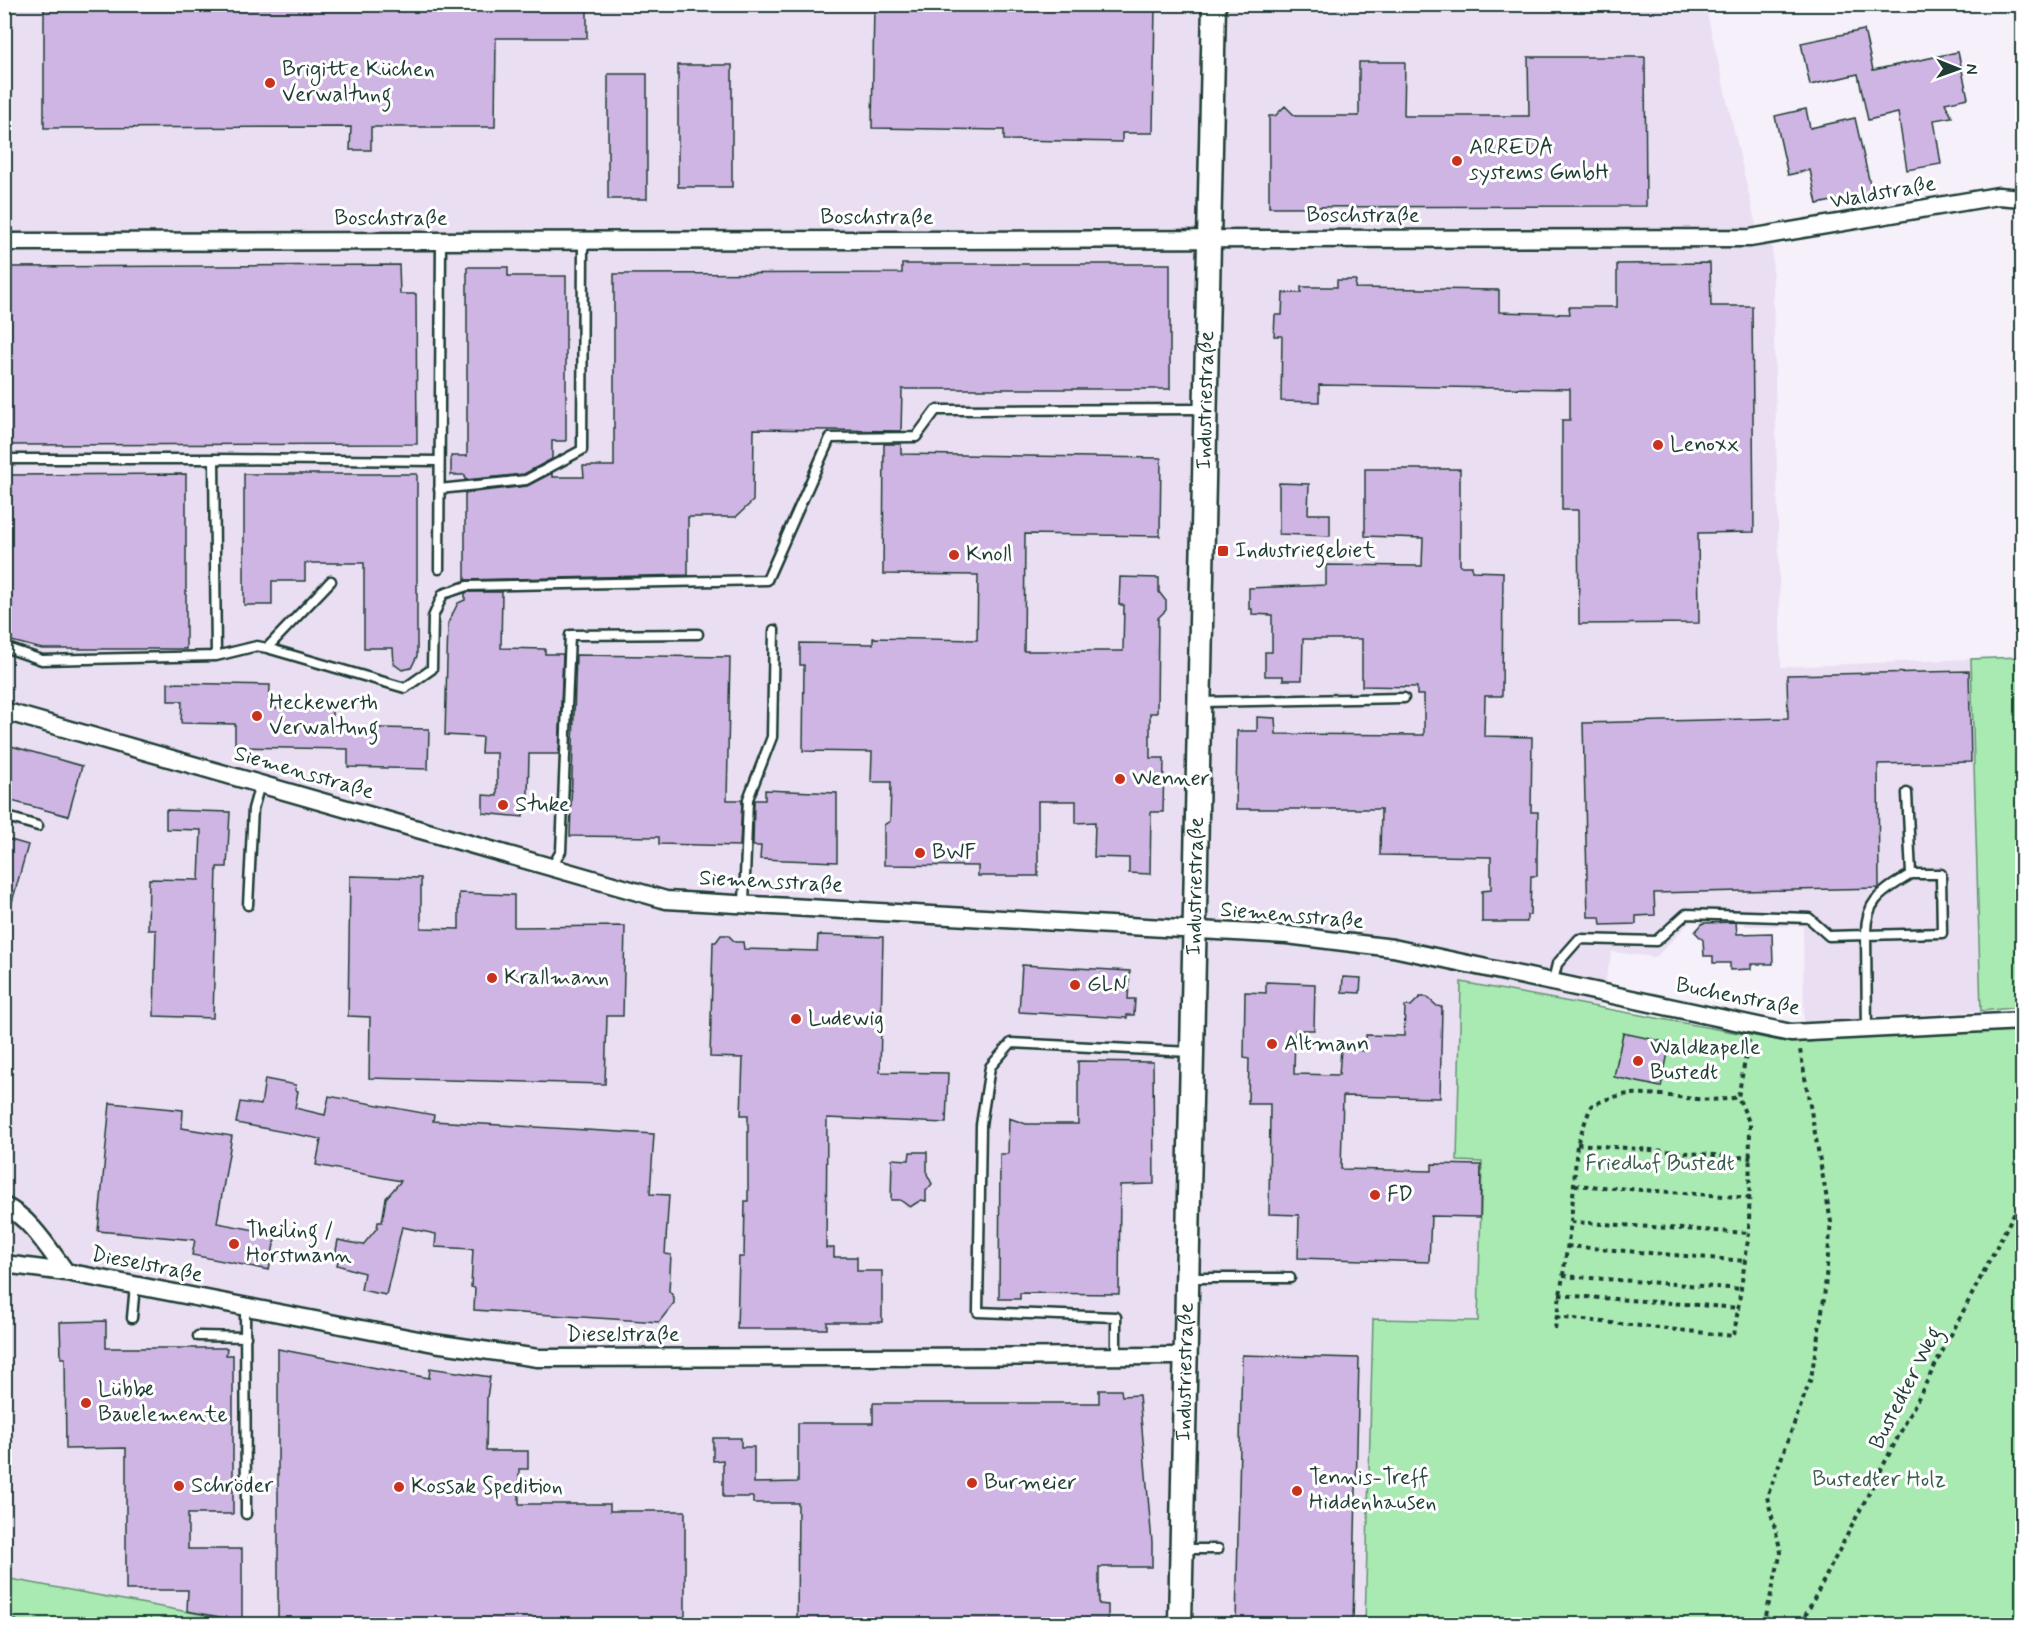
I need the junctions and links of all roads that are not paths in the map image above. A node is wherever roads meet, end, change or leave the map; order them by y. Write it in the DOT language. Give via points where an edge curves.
graph roads {
  1 [pos="1214,4"];
  2 [pos="2022,198"];
  3 [pos="1750,238"];
  4 [pos="1209,239"];
  5 [pos="441,241"];
  6 [pos="583,241"];
  7 [pos="4,242"];
  8 [pos="1206,409"];
  9 [pos="4,459"];
  10 [pos="214,459"];
  11 [pos="439,461"];
  12 [pos="439,489"];
  13 [pos="439,569"];
  14 [pos="331,581"];
  15 [pos="774,630"];
  16 [pos="698,634"];
  17 [pos="4,647"];
  18 [pos="267,648"];
  19 [pos="216,656"];
  20 [pos="1404,698"];
  21 [pos="1199,702"];
  22 [pos="4,711"];
  23 [pos="260,784"];
  24 [pos="1906,793"];
  25 [pos="4,816"];
  26 [pos="38,826"];
  27 [pos="552,867"];
  28 [pos="1911,874"];
  29 [pos="744,903"];
  30 [pos="248,905"];
  31 [pos="1194,930"];
  32 [pos="1866,935"];
  33 [pos="1555,981"];
  34 [pos="2022,1021"];
  35 [pos="1867,1031"];
  36 [pos="1192,1052"];
  37 [pos="4,1206"];
  38 [pos="4,1264"];
  39 [pos="66,1272"];
  40 [pos="1188,1278"];
  41 [pos="1290,1278"];
  42 [pos="135,1285"];
  43 [pos="245,1306"];
  44 [pos="132,1318"];
  45 [pos="198,1336"];
  46 [pos="246,1336"];
  47 [pos="1187,1356"];
  48 [pos="1116,1357"];
  49 [pos="246,1514"];
  50 [pos="1182,1549"];
  51 [pos="1218,1549"];
  52 [pos="1180,1624"];
  1 -- 4 [label="street, Industriestraße"];
  2 -- 3 [label="street, Waldstraße" via="1998,196"];
  3 -- 4 [label="street, Boschstraße"];
  4 -- 6 [label="street, Boschstraße"];
  4 -- 8 [label="street, Industriestraße"];
  5 -- 6 [label="street, Boschstraße"];
  5 -- 7 [label="street, Boschstraße"];
  5 -- 11 [label="lane"];
  6 -- 12 [label="lane" via="582,450 526,480"];
  8 -- 18 [label="lane" via="936,410 916,437 830,438 767,580 467,585 443,594 433,617 432,669 405,688"];
  8 -- 21 [label="street, Industriestraße"];
  9 -- 10 [label="lane"];
  10 -- 11 [label="lane"];
  10 -- 19 [label="lane"];
  11 -- 12 [label="lane"];
  12 -- 13 [label="lane"];
  14 -- 18 [label="lane"];
  15 -- 29 [label="lane" via="772,737 748,799"];
  16 -- 27 [label="lane" via="570,635 561,851"];
  17 -- 19 [label="lane" via="42,660"];
  18 -- 19 [label="lane" via="257,646"];
  20 -- 21 [label="lane"];
  21 -- 31 [label="street, Industriestraße"];
  22 -- 23 [label="street, Siemensstraße"];
  23 -- 27 [label="street, Siemensstraße"];
  23 -- 30 [label="lane" via="253,809"];
  24 -- 28 [label="lane"];
  25 -- 26 [label="lane"];
  27 -- 29 [label="street, Siemensstraße" via="666,900"];
  28 -- 32 [label="lane" via="1878,895 1866,919"];
  28 -- 32 [label="lane" via="1941,874 1942,933"];
  29 -- 31 [label="street, Siemensstraße"];
  31 -- 33 [label="street, Siemensstraße" via="1287,935 1393,948"];
  31 -- 36 [label="street, Industriestraße"];
  32 -- 33 [label="lane" via="1829,936 1809,918 1686,914 1656,941 1579,939 1557,964"];
  32 -- 35 [label="lane"];
  33 -- 35 [label="street, Buchenstraße" via="1797,1033"];
  34 -- 35 [label="street, Buchenstraße"];
  36 -- 40 [label="street, Industriestraße"];
  36 -- 48 [label="lane" via="1011,1043 990,1067 981,1125 978,1312 1116,1317"];
  37 -- 39 [label="street, Dieselstraße" via="33,1230"];
  38 -- 39 [label="street, Dieselstraße"];
  39 -- 42 [label="street, Dieselstraße"];
  40 -- 41 [label="lane"];
  40 -- 47 [label="street, Industriestraße"];
  42 -- 43 [label="street, Dieselstraße"];
  42 -- 44 [label="lane"];
  43 -- 46 [label="lane"];
  43 -- 48 [label="street, Dieselstraße" via="434,1343 538,1358"];
  45 -- 46 [label="lane"];
  46 -- 49 [label="lane"];
  47 -- 48 [label="street, Dieselstraße"];
  47 -- 50 [label="street, Industriestraße"];
  50 -- 51 [label="lane"];
  50 -- 52 [label="street, Industriestraße"];
}
